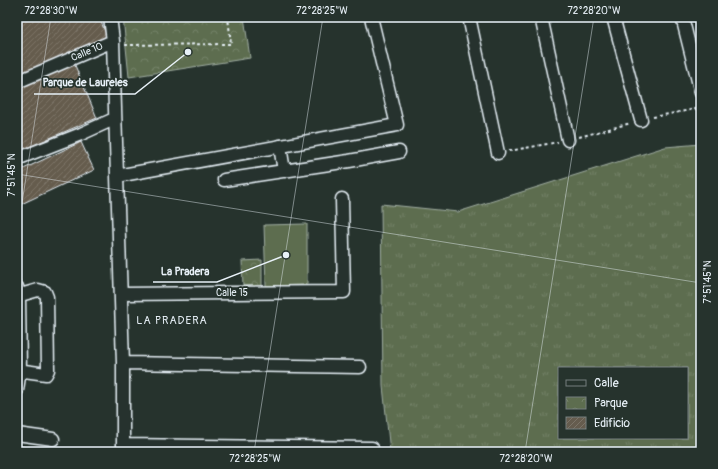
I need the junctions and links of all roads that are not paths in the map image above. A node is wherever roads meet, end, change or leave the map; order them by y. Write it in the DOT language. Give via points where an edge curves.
graph roads {
  1 [pos="110,17"];
  2 [pos="371,17"];
  3 [pos="469,17"];
  4 [pos="541,17"];
  5 [pos="613,17"];
  6 [pos="682,17"];
  7 [pos="112,41"];
  8 [pos="17,82"];
  9 [pos="701,92"];
  10 [pos="114,119"];
  11 [pos="641,120"];
  12 [pos="568,140"];
  13 [pos="280,146"];
  14 [pos="399,152"];
  15 [pos="498,153"];
  16 [pos="17,159"];
  17 [pos="284,171"];
  18 [pos="117,176"];
  19 [pos="224,180"];
  20 [pos="342,199"];
  21 [pos="18,293"];
  22 [pos="121,294"];
  23 [pos="123,363"];
  24 [pos="360,367"];
  25 [pos="18,370"];
  26 [pos="17,390"];
  27 [pos="17,434"];
  28 [pos="53,439"];
  29 [pos="123,448"];
  30 [pos="372,448"];
  1 -- 7 [label="street"];
  2 -- 13 [label="street" via="397,125"];
  3 -- 15 [label="street"];
  4 -- 12 [label="street"];
  5 -- 11 [label="street"];
  6 -- 9 [label="street"];
  7 -- 8 [label="street, Calle 10"];
  7 -- 10 [label="street"];
  10 -- 16 [label="street"];
  10 -- 18 [label="street"];
  13 -- 17 [label="street"];
  13 -- 18 [label="street"];
  14 -- 17 [label="street"];
  17 -- 19 [label="street"];
  18 -- 22 [label="street"];
  20 -- 22 [label="street, Calle 15" via="344,292"];
  21 -- 25 [label="street"];
  21 -- 25 [label="street" via="38,290 44,292 47,297 48,370 46,374"];
  22 -- 23 [label="street"];
  23 -- 24 [label="street"];
  23 -- 29 [label="street"];
  25 -- 26 [label="street"];
  27 -- 28 [label="street"];
  29 -- 30 [label="street"];
}
